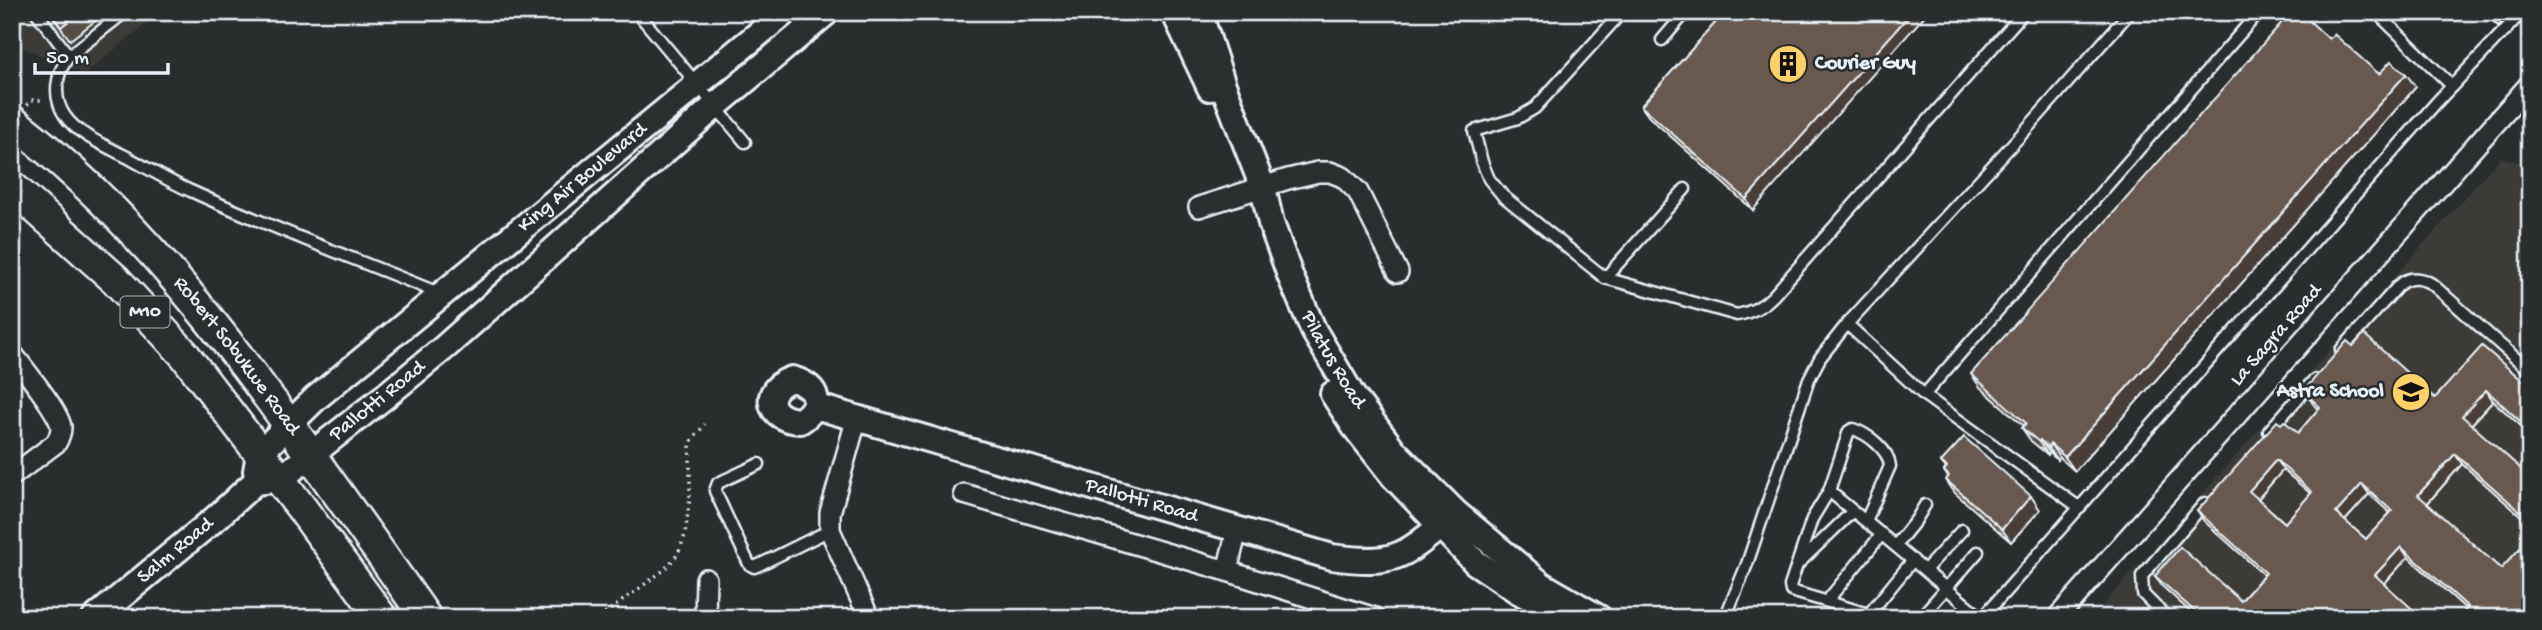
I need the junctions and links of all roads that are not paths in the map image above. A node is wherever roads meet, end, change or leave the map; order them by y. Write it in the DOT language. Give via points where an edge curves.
graph roads {
  1 [pos="36,12"];
  2 [pos="125,12"];
  3 [pos="637,12"];
  4 [pos="785,12"];
  5 [pos="827,12"];
  6 [pos="1174,12"];
  7 [pos="1199,12"];
  8 [pos="1622,12"];
  9 [pos="1686,12"];
  10 [pos="2024,12"];
  11 [pos="2130,12"];
  12 [pos="2259,12"];
  13 [pos="2376,12"];
  14 [pos="2522,12"];
  15 [pos="1662,40"];
  16 [pos="69,56"];
  17 [pos="2530,83"];
  18 [pos="697,84"];
  19 [pos="2452,86"];
  20 [pos="715,106"];
  21 [pos="19,114"];
  22 [pos="745,142"];
  23 [pos="12,187"];
  24 [pos="1685,188"];
  25 [pos="1255,190"];
  26 [pos="1199,207"];
  27 [pos="1398,272"];
  28 [pos="1605,278"];
  29 [pos="441,294"];
  30 [pos="1847,324"];
  31 [pos="380,346"];
  32 [pos="445,346"];
  33 [pos="12,353"];
  34 [pos="2335,356"];
  35 [pos="2326,367"];
  36 [pos="2530,372"];
  37 [pos="1924,395"];
  38 [pos="815,406"];
  39 [pos="857,417"];
  40 [pos="289,424"];
  41 [pos="2262,438"];
  42 [pos="310,454"];
  43 [pos="759,464"];
  44 [pos="264,472"];
  45 [pos="12,476"];
  46 [pos="1829,491"];
  47 [pos="964,494"];
  48 [pos="2208,500"];
  49 [pos="1925,505"];
  50 [pos="2080,508"];
  51 [pos="1853,511"];
  52 [pos="1448,520"];
  53 [pos="1866,521"];
  54 [pos="830,530"];
  55 [pos="1237,530"];
  56 [pos="1962,530"];
  57 [pos="1882,534"];
  58 [pos="1896,545"];
  59 [pos="1978,552"];
  60 [pos="1913,560"];
  61 [pos="1797,564"];
  62 [pos="1227,570"];
  63 [pos="1925,570"];
  64 [pos="706,579"];
  65 [pos="1947,588"];
  66 [pos="1827,601"];
  67 [pos="1869,614"];
  68 [pos="95,618"];
  69 [pos="383,618"];
  70 [pos="426,618"];
  71 [pos="705,618"];
  72 [pos="869,618"];
  73 [pos="1375,618"];
  74 [pos="1567,618"];
  75 [pos="1599,618"];
  76 [pos="1726,618"];
  77 [pos="1882,618"];
  78 [pos="1920,618"];
  79 [pos="1982,618"];
  80 [pos="2057,618"];
  81 [pos="2167,618"];
  1 -- 16 [label="lane"];
  2 -- 16 [label="lane"];
  3 -- 18 [label="lane"];
  4 -- 18 [label="street, King Air Boulevard"];
  5 -- 20 [label="street, King Air Boulevard"];
  6 -- 25 [label="street, Pilatus Road"];
  7 -- 25 [label="street, Pilatus Road"];
  8 -- 28 [label="lane" via="1535,108 1474,131 1489,179 1503,196"];
  9 -- 15 [label="lane"];
  10 -- 28 [label="lane" via="1765,305 1752,312 1726,314"];
  11 -- 30 [label="lane"];
  12 -- 37 [label="lane"];
  13 -- 19 [label="lane"];
  14 -- 19 [label="lane"];
  16 -- 29 [label="lane" via="60,72 58,101 63,114 82,131 191,192"];
  17 -- 80 [label="street, La Sagra Road"];
  18 -- 20 [label="lane"];
  18 -- 29 [label="street, King Air Boulevard"];
  19 -- 50 [label="lane"];
  20 -- 22 [label="lane"];
  20 -- 32 [label="street, King Air Boulevard"];
  21 -- 40 [label="main road, Robert Sobukwe Road / M10" via="145,245 227,339"];
  23 -- 44 [label="main road, Robert Sobukwe Road / M10" via="116,279 184,354"];
  24 -- 28 [label="lane"];
  25 -- 26 [label="street"];
  25 -- 27 [label="street" via="1318,172 1343,177 1358,192"];
  25 -- 52 [label="street, Pilatus Road" via="1314,331 1352,395"];
  29 -- 31 [label="street, King Air Boulevard"];
  30 -- 37 [label="lane"];
  30 -- 76 [label="lane" via="1809,379"];
  31 -- 40 [label="street, Pallotti Road"];
  32 -- 42 [label="street, Pallotti Road"];
  33 -- 45 [label="street" via="61,428 56,443"];
  34 -- 36 [label="lane" via="2399,285 2419,278"];
  35 -- 41 [label="lane"];
  37 -- 50 [label="lane"];
  38 -- 39 [label="street, Pallotti Road"];
  39 -- 54 [label="street" via="830,513"];
  39 -- 55 [label="street, Pallotti Road"];
  40 -- 42 [label="main road, Robert Sobukwe Road / M10"];
  40 -- 44 [label="street, Pallotti Road"];
  42 -- 44 [label="street, Salm Road"];
  42 -- 70 [label="main road, Robert Sobukwe Road / M10"];
  43 -- 54 [label="lane" via="718,483 715,491 749,564 760,565"];
  44 -- 68 [label="street, Salm Road"];
  44 -- 69 [label="main road, Robert Sobukwe Road / M10"];
  46 -- 51 [label="lane"];
  46 -- 53 [label="lane" via="1849,431 1857,430 1886,453 1891,466"];
  46 -- 61 [label="lane" via="1812,519"];
  47 -- 62 [label="street, Pallotti Road"];
  48 -- 81 [label="lane" via="2141,576 2143,594"];
  49 -- 58 [label="lane"];
  50 -- 79 [label="lane"];
  51 -- 53 [label="lane"];
  51 -- 61 [label="lane"];
  52 -- 55 [label="street, Pallotti Road" via="1401,555 1363,561 1332,557"];
  52 -- 74 [label="street, Pilatus Road" via="1475,562"];
  52 -- 75 [label="street, Pilatus Road"];
  53 -- 57 [label="lane"];
  54 -- 72 [label="street"];
  55 -- 62 [label="street"];
  56 -- 63 [label="lane"];
  57 -- 58 [label="lane"];
  57 -- 66 [label="lane"];
  58 -- 60 [label="lane"];
  59 -- 65 [label="lane"];
  60 -- 63 [label="lane"];
  60 -- 67 [label="lane"];
  61 -- 66 [label="lane" via="1791,591"];
  62 -- 73 [label="street, Pallotti Road"];
  63 -- 65 [label="lane"];
  64 -- 71 [label="street"];
  65 -- 78 [label="lane"];
  65 -- 79 [label="lane"];
  66 -- 67 [label="lane"];
  67 -- 77 [label="lane"];
}
